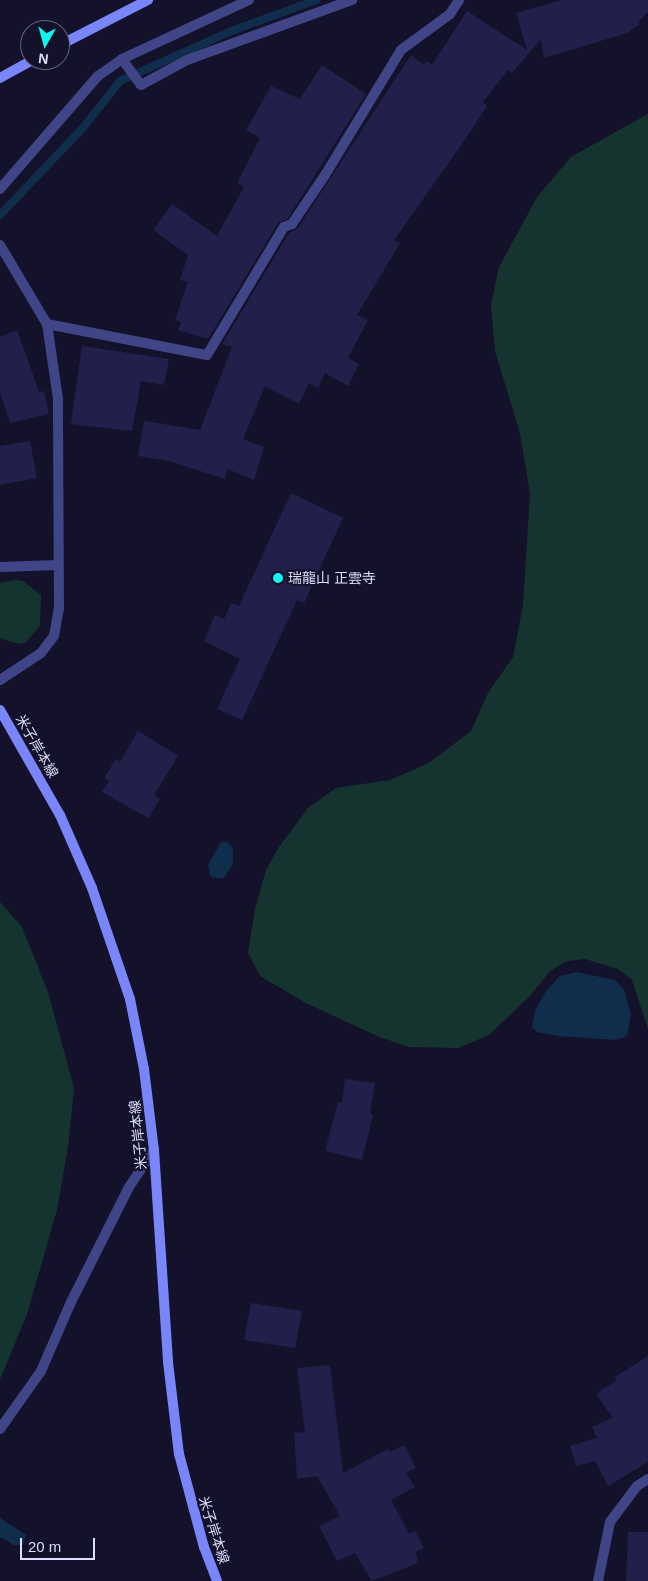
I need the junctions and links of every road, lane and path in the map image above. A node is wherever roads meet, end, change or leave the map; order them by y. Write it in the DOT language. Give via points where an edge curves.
graph roads {
  1 [pos="148,0"];
  2 [pos="249,0"];
  3 [pos="352,0"];
  4 [pos="459,0"];
  5 [pos="70,40"];
  6 [pos="122,59"];
  7 [pos="20,67"];
  8 [pos="0,78"];
  9 [pos="0,189"];
  10 [pos="0,245"];
  11 [pos="47,324"];
  12 [pos="58,565"];
  13 [pos="0,567"];
  14 [pos="0,680"];
  15 [pos="0,710"];
  16 [pos="154,1150"];
  17 [pos="0,1429"];
  18 [pos="648,1479"];
  19 [pos="217,1581"];
  20 [pos="598,1581"];
  1 -- 5 [label="main road"];
  2 -- 6 [label="street"];
  3 -- 6 [label="street" via="187,60 141,85"];
  4 -- 11 [label="street" via="450,14 401,50 325,176 292,224 284,227 207,355"];
  6 -- 9 [label="street" via="98,76"];
  7 -- 8 [label="main road"];
  10 -- 11 [label="street"];
  11 -- 12 [label="street" via="58,399"];
  12 -- 13 [label="street"];
  12 -- 14 [label="street" via="59,609 54,636 41,653"];
  15 -- 16 [label="main road, 米子岸本線" via="60,815 118,958 144,1069"];
  16 -- 17 [label="street" via="129,1187 71,1302 41,1371"];
  16 -- 19 [label="main road, 米子岸本線" via="168,1362 179,1454 204,1547"];
  18 -- 20 [label="street" via="636,1486 610,1522"];
}
